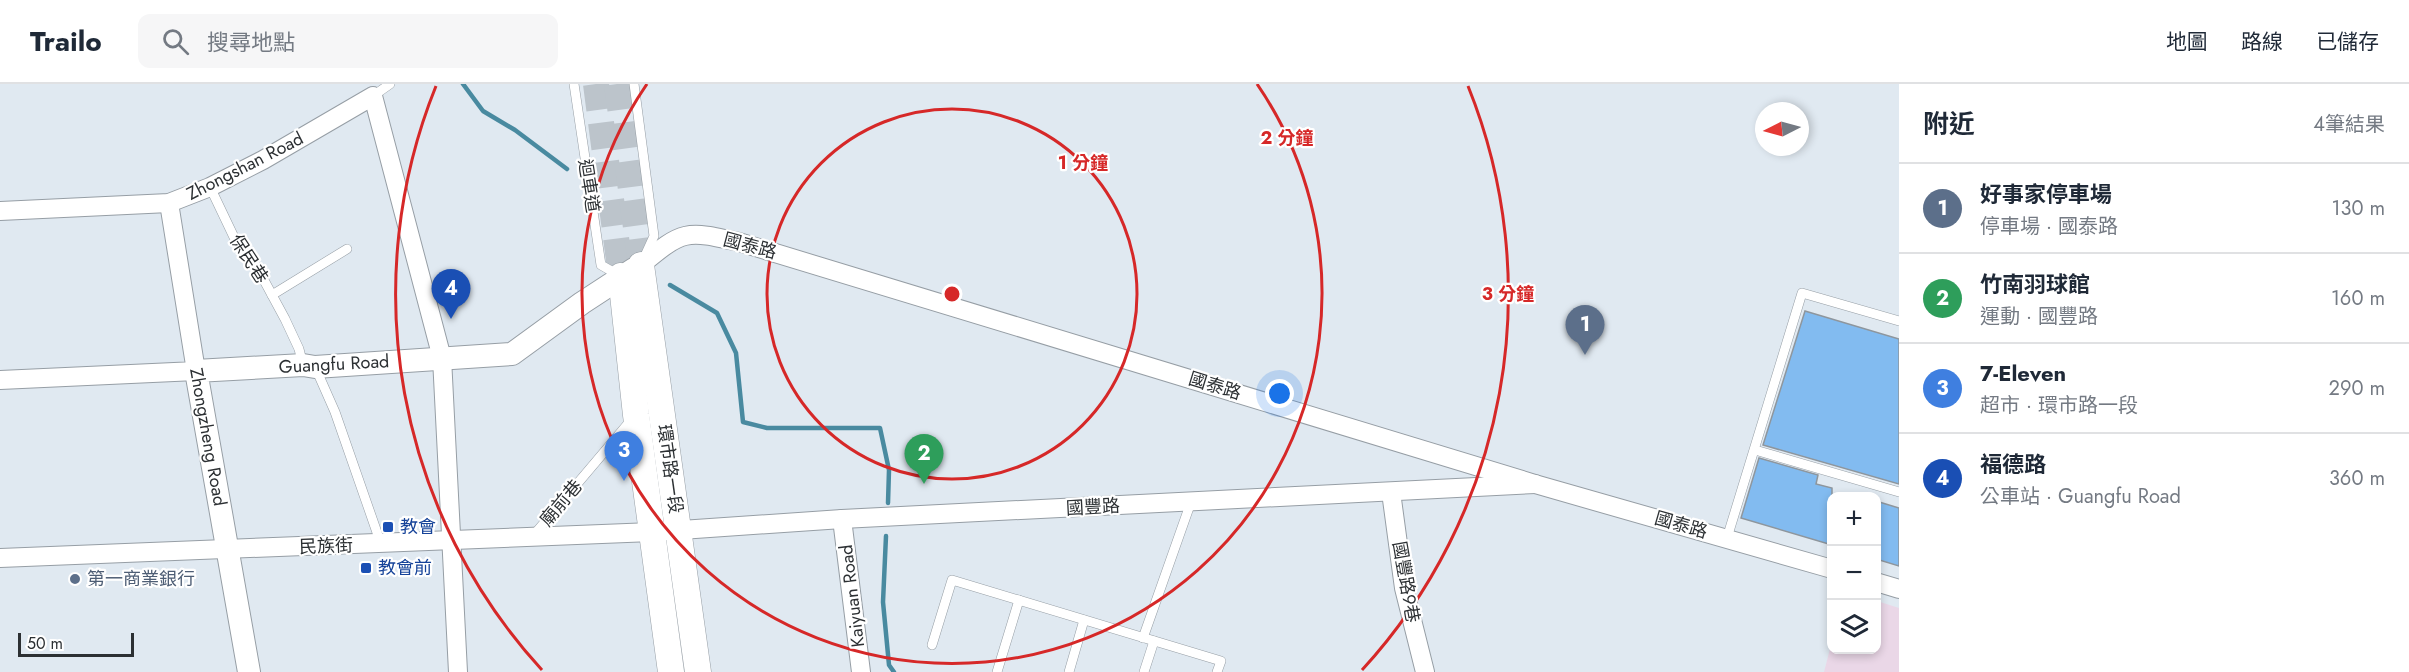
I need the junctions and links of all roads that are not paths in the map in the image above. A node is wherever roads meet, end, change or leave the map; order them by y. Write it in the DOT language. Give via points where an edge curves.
graph roads {
  1 [pos="390,84"];
  2 [pos="574,84"];
  3 [pos="634,84"];
  4 [pos="373,96"];
  5 [pos="210,187"];
  6 [pos="169,203"];
  7 [pos="0,211"];
  8 [pos="347,249"];
  9 [pos="631,271"];
  10 [pos="272,295"];
  11 [pos="1899,321"];
  12 [pos="442,358"];
  13 [pos="309,366"];
  14 [pos="196,371"];
  15 [pos="0,380"];
  16 [pos="636,415"];
  17 [pos="1755,450"];
  18 [pos="1535,484"];
  19 [pos="1391,492"];
  20 [pos="1899,492"];
  21 [pos="1191,502"];
  22 [pos="842,519"];
  23 [pos="679,530"];
  24 [pos="652,532"];
  25 [pos="533,537"];
  26 [pos="1727,538"];
  27 [pos="452,542"];
  28 [pos="381,544"];
  29 [pos="228,550"];
  30 [pos="0,558"];
  31 [pos="1827,568"];
  32 [pos="1881,584"];
  33 [pos="1899,589"];
  34 [pos="1020,600"];
  35 [pos="1084,620"];
  36 [pos="1143,638"];
  37 [pos="1154,641"];
  38 [pos="932,645"];
  39 [pos="249,672"];
  40 [pos="458,672"];
  41 [pos="671,672"];
  42 [pos="698,672"];
  43 [pos="861,672"];
  44 [pos="997,672"];
  45 [pos="1069,672"];
  46 [pos="1144,672"];
  47 [pos="1217,672"];
  48 [pos="1425,672"];
  1 -- 4 [label="lane"];
  2 -- 9 [label="lane, 迴車道" via="601,265"];
  3 -- 9 [label="lane" via="654,236"];
  4 -- 5 [label="street, Zhongshan Road"];
  4 -- 12 [label="street"];
  5 -- 6 [label="street, Zhongshan Road"];
  5 -- 10 [label="lane, 保民巷" via="242,254 253,260"];
  6 -- 7 [label="street, Zhongshan Road"];
  6 -- 14 [label="street, Zhongzheng Road"];
  8 -- 10 [label="lane"];
  9 -- 12 [label="street, Guangfu Road" via="512,354"];
  9 -- 16 [label="main road, 環市路一段"];
  9 -- 18 [label="street, 國泰路" via="672,239 695,234 739,242"];
  9 -- 23 [label="main road, 環市路一段"];
  10 -- 13 [label="lane, 保民巷"];
  11 -- 17 [label="lane" via="1802,293"];
  12 -- 13 [label="street, Guangfu Road"];
  12 -- 27 [label="street"];
  13 -- 14 [label="street, Guangfu Road"];
  13 -- 28 [label="lane, 保民巷" via="335,412"];
  14 -- 15 [label="street, Guangfu Road"];
  14 -- 29 [label="street, Zhongzheng Road"];
  16 -- 24 [label="main road, 環市路一段"];
  16 -- 25 [label="lane, 廟前巷"];
  17 -- 20 [label="lane"];
  17 -- 26 [label="lane"];
  18 -- 19 [label="street, 國豐路"];
  18 -- 26 [label="street, 國泰路"];
  19 -- 21 [label="street, 國豐路"];
  19 -- 48 [label="street, 國豐路9巷" via="1404,588"];
  21 -- 22 [label="street, 國豐路"];
  21 -- 36 [label="lane"];
  22 -- 23 [label="street, 國豐路"];
  22 -- 43 [label="street, Kaiyuan Road"];
  23 -- 24 [label="street, 國豐路"];
  23 -- 42 [label="main road, 環市路一段"];
  24 -- 25 [label="street, 民族街"];
  24 -- 41 [label="main road, 環市路一段"];
  25 -- 27 [label="street, 民族街"];
  26 -- 31 [label="street, 國泰路"];
  27 -- 28 [label="street, 民族街"];
  27 -- 40 [label="street"];
  28 -- 29 [label="street, 民族街"];
  29 -- 30 [label="street, 民族街"];
  29 -- 39 [label="street, Zhongzheng Road"];
  32 -- 33 [label="street"];
  34 -- 35 [label="lane"];
  34 -- 38 [label="lane" via="952,580"];
  34 -- 44 [label="lane"];
  35 -- 36 [label="lane"];
  35 -- 45 [label="lane"];
  36 -- 37 [label="lane"];
  37 -- 46 [label="lane"];
  37 -- 47 [label="lane" via="1221,661"];
}
